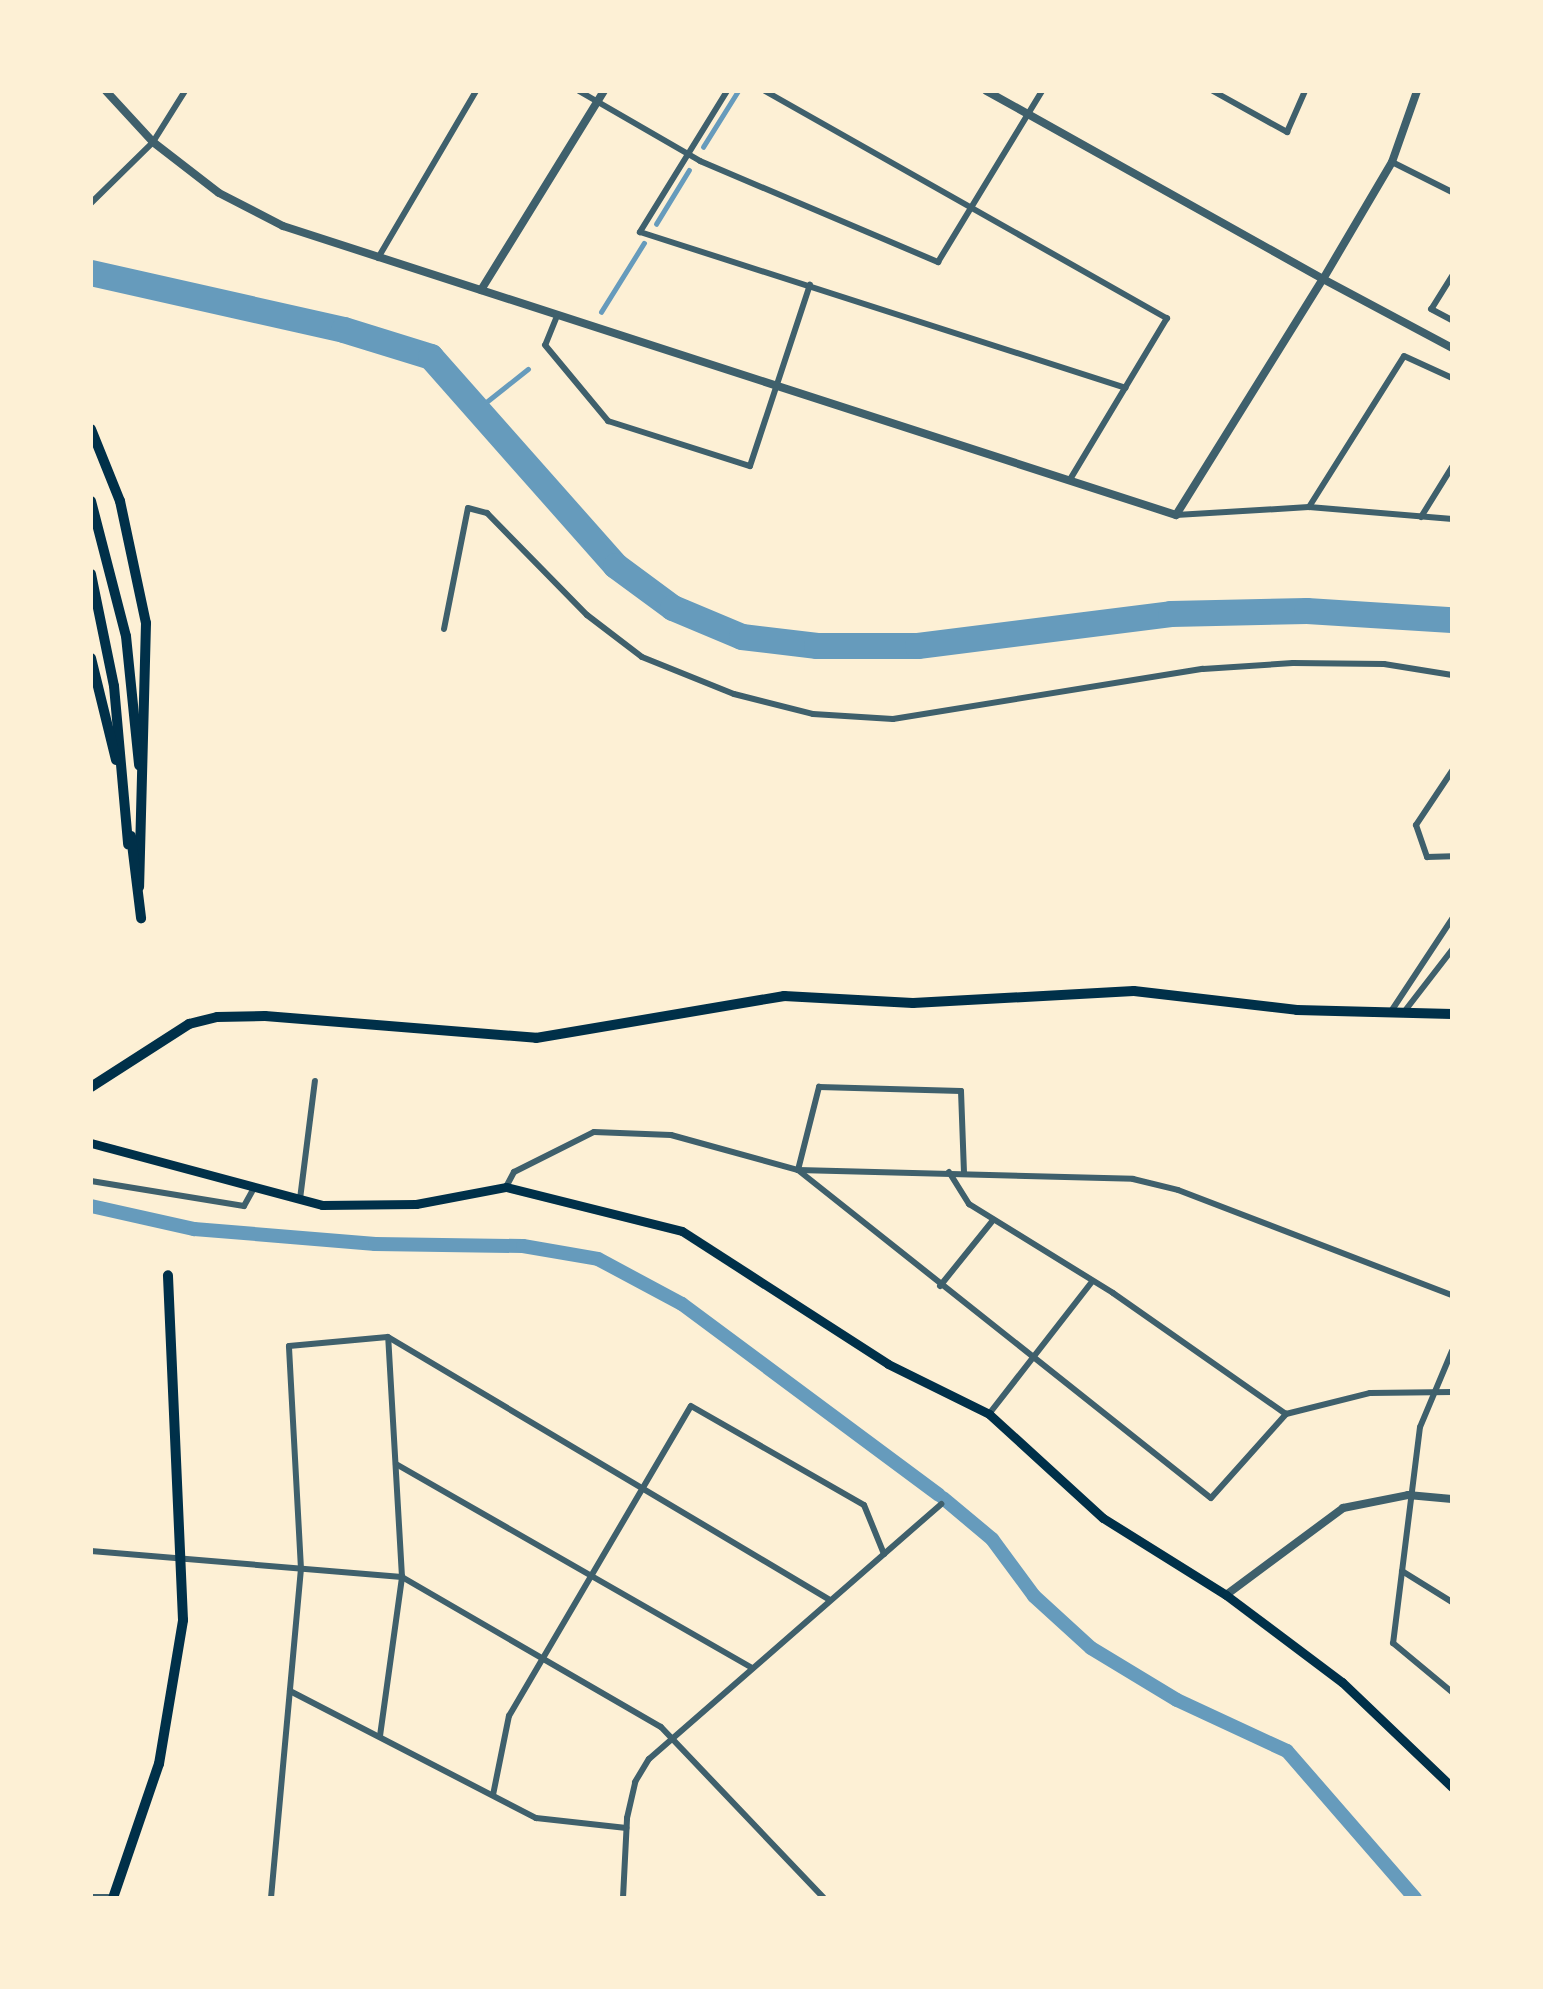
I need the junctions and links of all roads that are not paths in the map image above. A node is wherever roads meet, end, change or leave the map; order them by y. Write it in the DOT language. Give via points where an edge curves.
graph roads {
  1 [pos="106,91"];
  2 [pos="185,91"];
  3 [pos="476,91"];
  4 [pos="579,91"];
  5 [pos="604,91"];
  6 [pos="727,91"];
  7 [pos="765,91"];
  8 [pos="986,91"];
  9 [pos="1042,91"];
  10 [pos="1213,91"];
  11 [pos="1305,91"];
  12 [pos="1417,91"];
  13 [pos="597,102"];
  14 [pos="1027,114"];
  15 [pos="153,142"];
  16 [pos="688,154"];
  17 [pos="1392,162"];
  18 [pos="1452,192"];
  19 [pos="91,203"];
  20 [pos="970,206"];
  21 [pos="378,258"];
  22 [pos="1452,276"];
  23 [pos="1323,279"];
  24 [pos="810,285"];
  25 [pos="481,290"];
  26 [pos="556,316"];
  27 [pos="1452,320"];
  28 [pos="1452,348"];
  29 [pos="1452,378"];
  30 [pos="779,388"];
  31 [pos="1126,388"];
  32 [pos="91,429"];
  33 [pos="1452,467"];
  34 [pos="1069,481"];
  35 [pos="91,501"];
  36 [pos="1309,507"];
  37 [pos="1176,515"];
  38 [pos="1422,517"];
  39 [pos="1452,519"];
  40 [pos="91,574"];
  41 [pos="444,629"];
  42 [pos="91,658"];
  43 [pos="1452,675"];
  44 [pos="1452,771"];
  45 [pos="144,843"];
  46 [pos="128,844"];
  47 [pos="1452,856"];
  48 [pos="139,887"];
  49 [pos="141,918"];
  50 [pos="1452,919"];
  51 [pos="1452,950"];
  52 [pos="1404,1012"];
  53 [pos="1390,1013"];
  54 [pos="1452,1014"];
  55 [pos="315,1081"];
  56 [pos="91,1087"];
  57 [pos="91,1143"];
  58 [pos="798,1170"];
  59 [pos="949,1172"];
  60 [pos="964,1172"];
  61 [pos="91,1181"];
  62 [pos="506,1187"];
  63 [pos="253,1190"];
  64 [pos="300,1199"];
  65 [pos="993,1220"];
  66 [pos="168,1275"];
  67 [pos="1090,1283"];
  68 [pos="940,1286"];
  69 [pos="1452,1295"];
  70 [pos="388,1337"];
  71 [pos="1452,1351"];
  72 [pos="1032,1360"];
  73 [pos="1431,1391"];
  74 [pos="1452,1392"];
  75 [pos="989,1414"];
  76 [pos="1286,1415"];
  77 [pos="396,1464"];
  78 [pos="641,1488"];
  79 [pos="1408,1495"];
  80 [pos="1452,1499"];
  81 [pos="941,1503"];
  82 [pos="91,1551"];
  83 [pos="884,1554"];
  84 [pos="184,1561"];
  85 [pos="301,1569"];
  86 [pos="1402,1571"];
  87 [pos="590,1573"];
  88 [pos="402,1577"];
  89 [pos="1226,1595"];
  90 [pos="830,1600"];
  91 [pos="1452,1602"];
  92 [pos="540,1655"];
  93 [pos="751,1667"];
  94 [pos="290,1691"];
  95 [pos="1452,1692"];
  96 [pos="380,1736"];
  97 [pos="670,1736"];
  98 [pos="1452,1787"];
  99 [pos="494,1795"];
  100 [pos="626,1828"];
  101 [pos="91,1898"];
  102 [pos="111,1898"];
  103 [pos="271,1898"];
  104 [pos="623,1898"];
  105 [pos="824,1898"];
  1 -- 15 [label="street"];
  2 -- 15 [label="street"];
  3 -- 21 [label="street"];
  4 -- 13 [label="street"];
  5 -- 13 [label="street"];
  6 -- 16 [label="street"];
  7 -- 20 [label="street"];
  8 -- 14 [label="street"];
  9 -- 14 [label="street"];
  10 -- 11 [label="street" via="1287,132"];
  12 -- 17 [label="street"];
  13 -- 16 [label="street"];
  13 -- 25 [label="street"];
  14 -- 20 [label="street"];
  14 -- 23 [label="street"];
  15 -- 19 [label="street"];
  15 -- 21 [label="street" via="219,193 262,215"];
  16 -- 20 [label="street" via="937,262"];
  16 -- 24 [label="street" via="640,232"];
  17 -- 18 [label="street"];
  17 -- 23 [label="street"];
  20 -- 31 [label="street" via="1167,318"];
  21 -- 25 [label="street"];
  22 -- 27 [label="street" via="1431,309"];
  23 -- 28 [label="street"];
  23 -- 37 [label="street"];
  24 -- 30 [label="street"];
  24 -- 31 [label="street"];
  25 -- 26 [label="street"];
  26 -- 30 [label="street"];
  26 -- 30 [label="street" via="545,345 608,421 750,466"];
  29 -- 36 [label="street" via="1404,356"];
  30 -- 34 [label="street"];
  31 -- 34 [label="street"];
  32 -- 48 [label="main road" via="107,464 137,563 147,633"];
  33 -- 38 [label="street"];
  34 -- 37 [label="street"];
  35 -- 45 [label="main road" via="132,670"];
  36 -- 37 [label="street"];
  36 -- 38 [label="street"];
  38 -- 39 [label="street"];
  40 -- 46 [label="main road" via="114,686"];
  41 -- 43 [label="street" via="467,508 487,513 587,615 642,657 734,694 813,714 893,719 1203,669 1293,663 1384,664"];
  42 -- 48 [label="main road"];
  44 -- 47 [label="street" via="1416,825 1427,858"];
  48 -- 49 [label="main road"];
  50 -- 53 [label="street"];
  51 -- 52 [label="street"];
  52 -- 53 [label="main road"];
  52 -- 54 [label="main road"];
  53 -- 56 [label="main road" via="1297,1010 1134,991 913,1003 784,996 536,1038 265,1016 217,1017 189,1024"];
  55 -- 64 [label="street"];
  57 -- 63 [label="main road"];
  58 -- 59 [label="street"];
  58 -- 60 [label="street" via="819,1087 961,1091"];
  58 -- 62 [label="street" via="671,1135 594,1132 514,1172"];
  58 -- 68 [label="street"];
  59 -- 60 [label="street"];
  59 -- 65 [label="street" via="969,1204"];
  60 -- 69 [label="street" via="1133,1179 1178,1190"];
  61 -- 63 [label="street" via="244,1206"];
  62 -- 64 [label="main road" via="371,1207"];
  62 -- 75 [label="main road" via="682,1231 888,1364"];
  63 -- 64 [label="main road"];
  65 -- 67 [label="street"];
  65 -- 68 [label="street"];
  66 -- 84 [label="main road"];
  67 -- 72 [label="street"];
  67 -- 76 [label="street"];
  68 -- 72 [label="street"];
  70 -- 77 [label="street"];
  70 -- 78 [label="street"];
  70 -- 85 [label="street" via="289,1346"];
  71 -- 73 [label="street"];
  72 -- 75 [label="street"];
  72 -- 76 [label="street" via="1211,1498"];
  73 -- 74 [label="street"];
  73 -- 76 [label="street" via="1370,1393"];
  73 -- 79 [label="street"];
  75 -- 89 [label="main road" via="1102,1518"];
  77 -- 87 [label="street"];
  77 -- 88 [label="street"];
  78 -- 83 [label="street" via="691,1406 864,1505"];
  78 -- 87 [label="street"];
  78 -- 90 [label="street"];
  79 -- 80 [label="street"];
  79 -- 86 [label="street"];
  79 -- 89 [label="street" via="1343,1508"];
  81 -- 83 [label="street"];
  82 -- 84 [label="street"];
  83 -- 90 [label="street"];
  84 -- 85 [label="street"];
  84 -- 102 [label="main road" via="170,1713"];
  85 -- 88 [label="street"];
  85 -- 94 [label="street"];
  86 -- 91 [label="street"];
  86 -- 95 [label="street" via="1393,1643"];
  87 -- 92 [label="street"];
  87 -- 93 [label="street"];
  88 -- 92 [label="street"];
  88 -- 96 [label="street"];
  89 -- 98 [label="main road" via="1342,1682"];
  90 -- 93 [label="street"];
  92 -- 97 [label="street"];
  92 -- 99 [label="street" via="509,1716"];
  93 -- 97 [label="street"];
  94 -- 96 [label="street"];
  94 -- 103 [label="street"];
  96 -- 99 [label="street"];
  97 -- 100 [label="street" via="635,1782"];
  97 -- 105 [label="street"];
  99 -- 100 [label="street" via="536,1818"];
  100 -- 104 [label="street"];
  101 -- 102 [label="street"];
}
